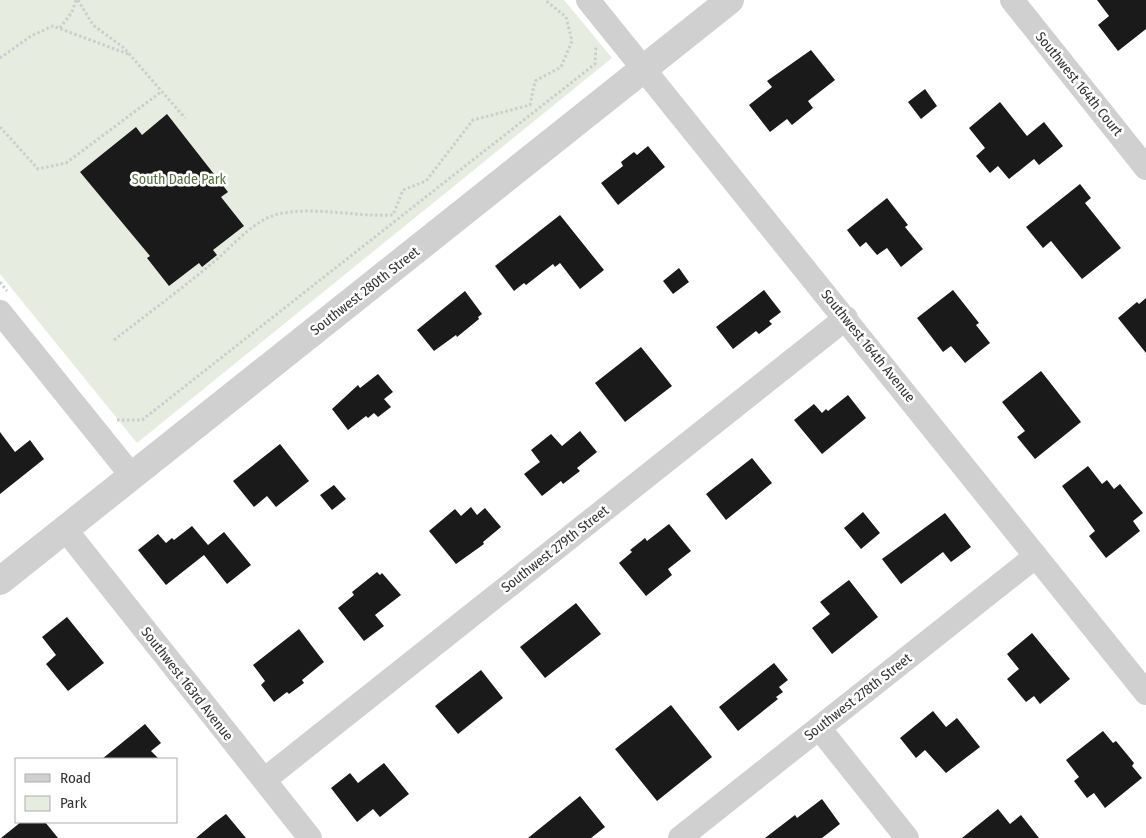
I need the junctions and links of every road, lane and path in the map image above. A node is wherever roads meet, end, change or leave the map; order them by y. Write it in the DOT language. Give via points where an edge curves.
graph roads {
  1 [pos="77,0"];
  2 [pos="545,0"];
  3 [pos="588,0"];
  4 [pos="730,0"];
  5 [pos="1012,0"];
  6 [pos="60,28"];
  7 [pos="596,40"];
  8 [pos="129,54"];
  9 [pos="0,58"];
  10 [pos="644,70"];
  11 [pos="161,92"];
  12 [pos="184,118"];
  13 [pos="0,127"];
  14 [pos="1146,168"];
  15 [pos="0,282"];
  16 [pos="6,305"];
  17 [pos="846,318"];
  18 [pos="114,340"];
  19 [pos="112,420"];
  20 [pos="132,476"];
  21 [pos="65,529"];
  22 [pos="1036,556"];
  23 [pos="0,581"];
  24 [pos="1146,693"];
  25 [pos="819,728"];
  26 [pos="264,780"];
  27 [pos="310,838"];
  28 [pos="680,838"];
  29 [pos="907,838"];
  1 -- 6 [label="path"];
  1 -- 8 [label="path" via="94,25"];
  2 -- 18 [label="path" via="566,17 572,41 561,67 535,80 530,105 473,120 426,181 403,190 393,215 309,211 281,213 260,222"];
  3 -- 10 [label="street, Southwest 164th Avenue"];
  4 -- 10 [label="street, Southwest 280th Street"];
  5 -- 14 [label="street, Southwest 164th Court"];
  6 -- 8 [label="path"];
  6 -- 9 [label="path" via="53,26 31,36"];
  7 -- 19 [label="path" via="595,64 278,314 142,420"];
  8 -- 11 [label="path"];
  10 -- 17 [label="street, Southwest 164th Avenue"];
  10 -- 20 [label="street, Southwest 280th Street"];
  11 -- 12 [label="path"];
  11 -- 13 [label="path" via="66,163 38,169"];
  15 -- 16 [label="path"];
  16 -- 20 [label="street"];
  17 -- 22 [label="street, Southwest 164th Avenue"];
  17 -- 26 [label="street, Southwest 279th Street"];
  20 -- 21 [label="street, Southwest 280th Street"];
  21 -- 23 [label="street, Southwest 280th Street"];
  21 -- 26 [label="street, Southwest 163rd Avenue"];
  22 -- 24 [label="street, Southwest 164th Avenue"];
  22 -- 25 [label="street, Southwest 278th Street"];
  25 -- 28 [label="street, Southwest 278th Street"];
  25 -- 29 [label="street"];
  26 -- 27 [label="street, Southwest 163rd Avenue"];
}
